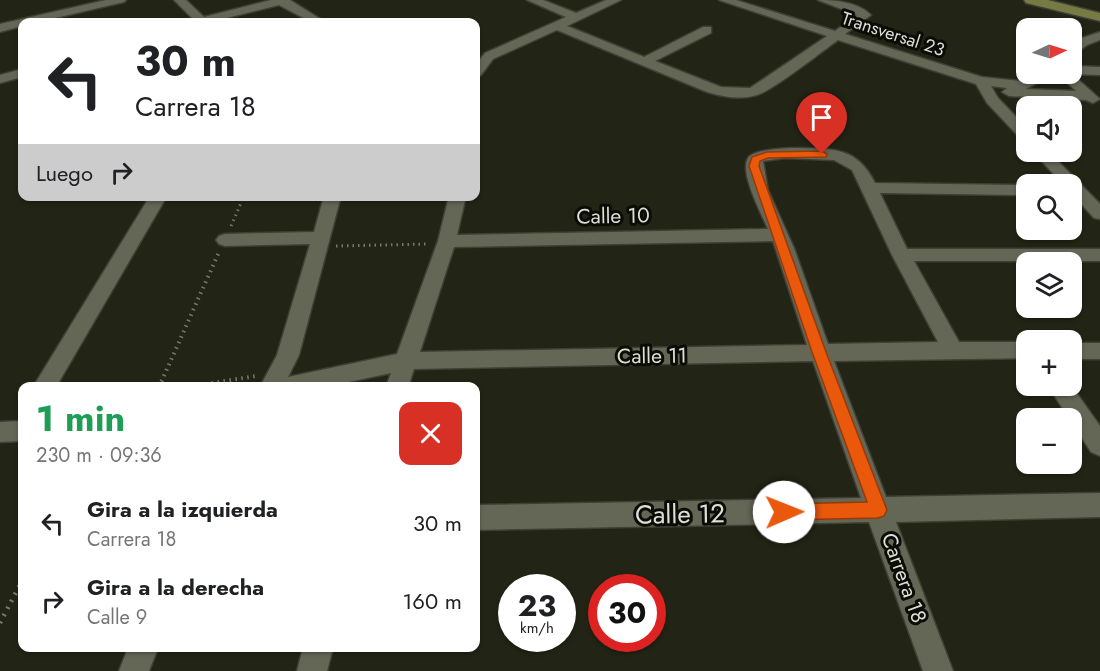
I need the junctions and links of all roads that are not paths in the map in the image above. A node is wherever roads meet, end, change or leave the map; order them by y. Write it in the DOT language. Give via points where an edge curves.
graph roads {
  1 [pos="59,0"];
  2 [pos="120,0"];
  3 [pos="180,0"];
  4 [pos="282,0"];
  5 [pos="533,0"];
  6 [pos="615,0"];
  7 [pos="725,0"];
  8 [pos="824,0"];
  9 [pos="1031,0"];
  10 [pos="1056,0"];
  11 [pos="1100,10"];
  12 [pos="576,17"];
  13 [pos="1100,17"];
  14 [pos="67,18"];
  15 [pos="196,18"];
  16 [pos="215,18"];
  17 [pos="312,18"];
  18 [pos="18,25"];
  19 [pos="557,26"];
  20 [pos="0,27"];
  21 [pos="707,30"];
  22 [pos="837,35"];
  23 [pos="1100,36"];
  24 [pos="1082,43"];
  25 [pos="480,52"];
  26 [pos="489,56"];
  27 [pos="644,62"];
  28 [pos="480,67"];
  29 [pos="1082,70"];
  30 [pos="1100,71"];
  31 [pos="18,74"];
  32 [pos="0,79"];
  33 [pos="981,81"];
  34 [pos="1075,84"];
  35 [pos="1023,85"];
  36 [pos="1009,92"];
  37 [pos="992,100"];
  38 [pos="1097,103"];
  39 [pos="1016,125"];
  40 [pos="1049,162"];
  41 [pos="1060,174"];
  42 [pos="870,188"];
  43 [pos="1016,190"];
  44 [pos="1082,191"];
  45 [pos="1100,191"];
  46 [pos="1082,198"];
  47 [pos="160,201"];
  48 [pos="332,201"];
  49 [pos="457,201"];
  50 [pos="1100,214"];
  51 [pos="780,235"];
  52 [pos="225,240"];
  53 [pos="327,242"];
  54 [pos="446,242"];
  55 [pos="901,255"];
  56 [pos="1100,255"];
  57 [pos="953,350"];
  58 [pos="1016,350"];
  59 [pos="1082,351"];
  60 [pos="1100,351"];
  61 [pos="819,352"];
  62 [pos="406,361"];
  63 [pos="265,381"];
  64 [pos="47,382"];
  65 [pos="306,382"];
  66 [pos="399,382"];
  67 [pos="1066,396"];
  68 [pos="1100,445"];
  69 [pos="1100,505"];
  70 [pos="878,510"];
  71 [pos="480,518"];
  72 [pos="141,652"];
  73 [pos="317,652"];
  74 [pos="134,671"];
  75 [pos="312,671"];
  76 [pos="938,671"];
  1 -- 14 [label="street"];
  2 -- 14 [label="street"];
  3 -- 15 [label="street"];
  4 -- 16 [label="street"];
  4 -- 17 [label="street"];
  5 -- 12 [label="street"];
  6 -- 12 [label="street"];
  7 -- 22 [label="street, Transversal 23"];
  8 -- 22 [label="street" via="865,15"];
  9 -- 13 [label="main road"];
  10 -- 11 [label="main road"];
  12 -- 19 [label="street"];
  18 -- 20 [label="street"];
  19 -- 26 [label="street"];
  19 -- 27 [label="street"];
  21 -- 27 [label="street"];
  22 -- 27 [label="street" via="756,91 734,94 712,89"];
  22 -- 33 [label="street, Transversal 23"];
  23 -- 24 [label="street"];
  25 -- 26 [label="street"];
  26 -- 28 [label="street"];
  29 -- 30 [label="street"];
  31 -- 32 [label="street"];
  33 -- 35 [label="street, Transversal 23"];
  33 -- 37 [label="street"];
  34 -- 38 [label="street"];
  35 -- 36 [label="street"];
  36 -- 37 [label="street"];
  36 -- 38 [label="street"];
  37 -- 39 [label="street"];
  40 -- 41 [label="street"];
  42 -- 43 [label="street"];
  42 -- 51 [label="street, Carrera 18" via="856,164 843,157 767,155 755,159 759,185"];
  42 -- 55 [label="street"];
  44 -- 45 [label="street"];
  46 -- 50 [label="street"];
  47 -- 64 [label="street"];
  48 -- 53 [label="street"];
  49 -- 54 [label="street"];
  51 -- 54 [label="street, Calle 10"];
  51 -- 61 [label="street, Carrera 18"];
  52 -- 53 [label="street"];
  53 -- 63 [label="street" via="288,355"];
  54 -- 62 [label="street"];
  55 -- 56 [label="street"];
  55 -- 57 [label="street"];
  57 -- 58 [label="street, Calle 11"];
  57 -- 61 [label="street, Calle 11"];
  59 -- 60 [label="street"];
  61 -- 62 [label="street, Calle 11"];
  61 -- 70 [label="street, Carrera 18"];
  62 -- 65 [label="street, Calle 11"];
  62 -- 66 [label="street"];
  67 -- 68 [label="street"];
  69 -- 70 [label="street, Calle 12"];
  70 -- 71 [label="street, Calle 12"];
  70 -- 76 [label="street, Carrera 18"];
  72 -- 74 [label="street"];
  73 -- 75 [label="street"];
}
